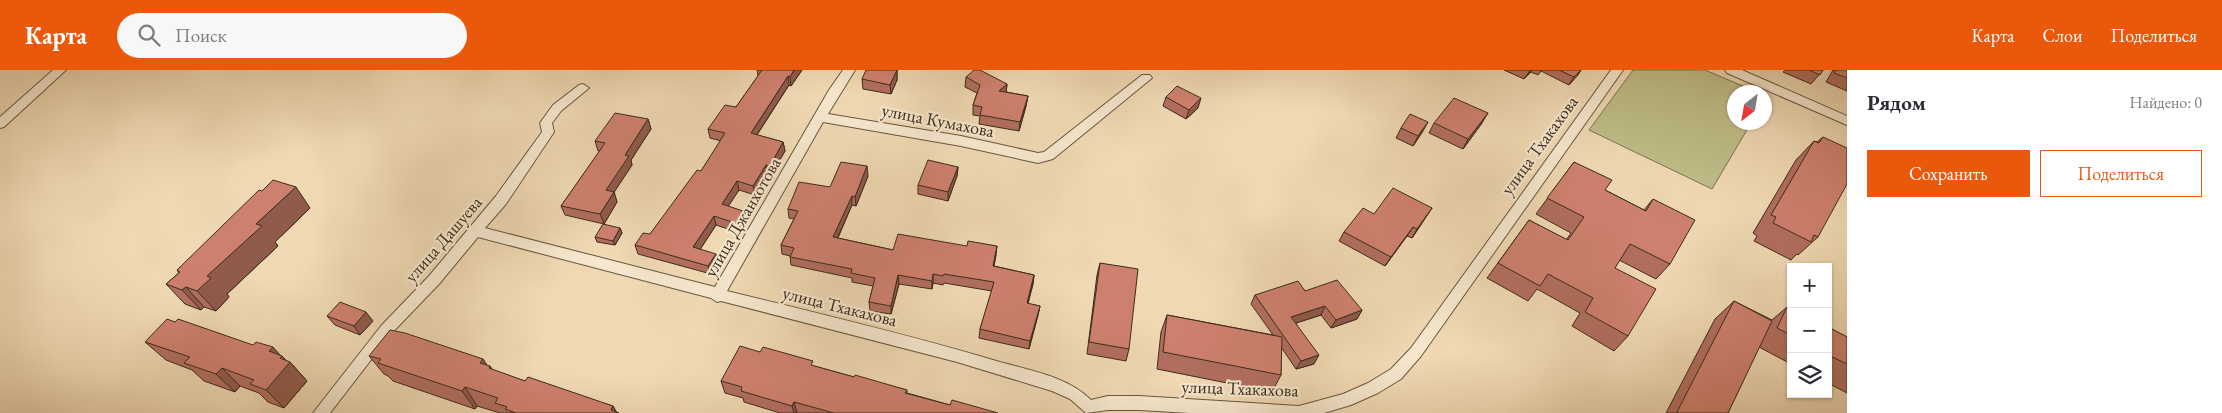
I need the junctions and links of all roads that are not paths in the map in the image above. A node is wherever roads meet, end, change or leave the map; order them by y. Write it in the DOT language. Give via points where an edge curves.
graph roads {
  1 [pos="60,70"];
  2 [pos="849,70"];
  3 [pos="1617,70"];
  4 [pos="1731,70"];
  5 [pos="1146,78"];
  6 [pos="583,88"];
  7 [pos="821,118"];
  8 [pos="1847,121"];
  9 [pos="0,124"];
  10 [pos="475,231"];
  11 [pos="717,296"];
  12 [pos="1086,410"];
  13 [pos="321,413"];
  1 -- 9 [label="street"];
  2 -- 7 [label="street, улица Джанхотова"];
  3 -- 12 [label="street, улица Тхакахова" via="1421,344 1396,374 1346,400 1299,413 1140,403 1108,403"];
  4 -- 8 [label="street"];
  5 -- 7 [label="street, улица Кумахова" via="1048,156 1038,158"];
  6 -- 10 [label="street, улица Дашуева" via="557,108 546,123 548,132 502,200"];
  7 -- 11 [label="street, улица Джанхотова"];
  10 -- 11 [label="street, улица Джанхотова"];
  10 -- 13 [label="street, улица Дашуева" via="386,330"];
  11 -- 12 [label="street, улица Тхакахова" via="957,356 1055,385 1075,394"];
}
